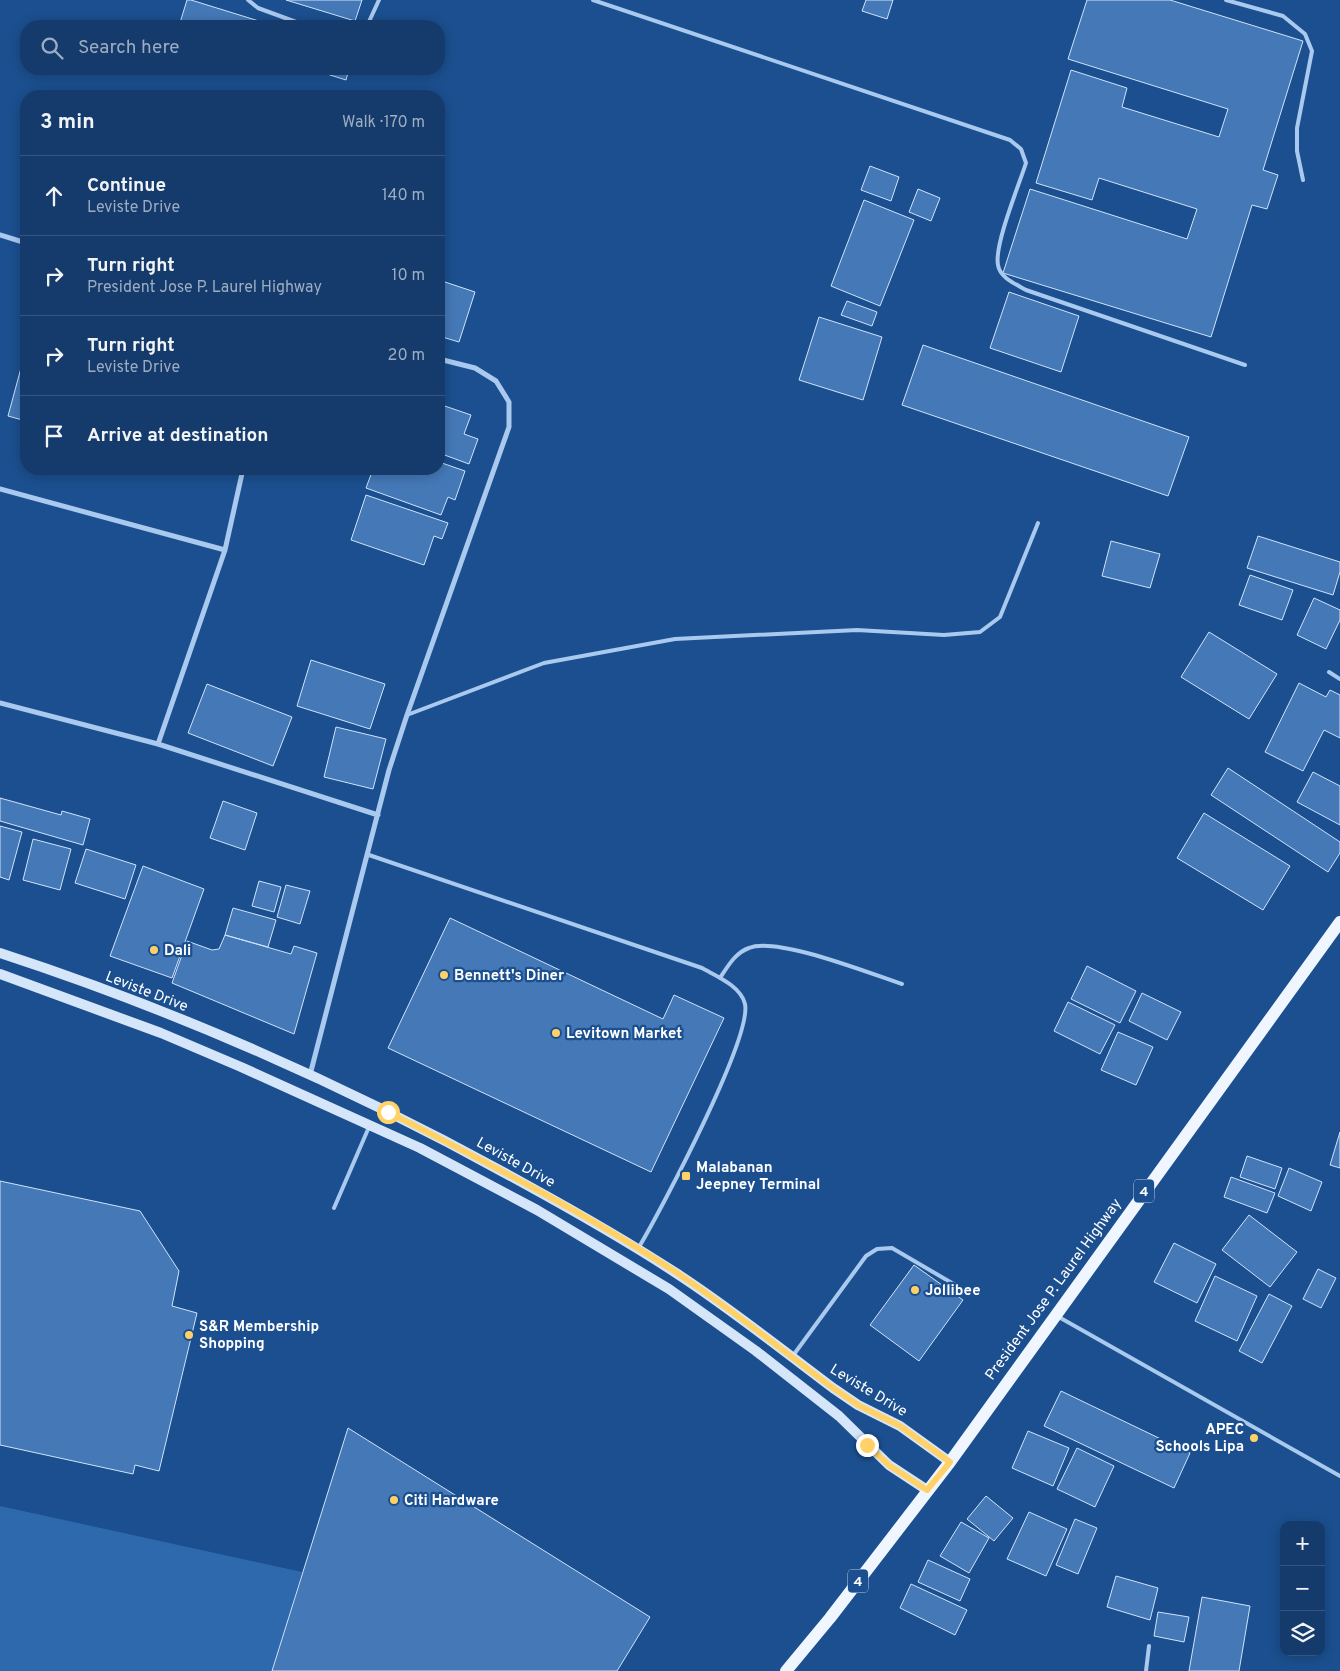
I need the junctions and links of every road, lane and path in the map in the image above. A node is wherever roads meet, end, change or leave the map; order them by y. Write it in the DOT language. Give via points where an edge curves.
graph roads {
  1 [pos="248,0"];
  2 [pos="379,0"];
  3 [pos="593,0"];
  4 [pos="1226,0"];
  5 [pos="291,20"];
  6 [pos="370,20"];
  7 [pos="1303,180"];
  8 [pos="0,235"];
  9 [pos="20,241"];
  10 [pos="445,360"];
  11 [pos="1244,365"];
  12 [pos="242,475"];
  13 [pos="0,489"];
  14 [pos="1038,523"];
  15 [pos="225,550"];
  16 [pos="1329,672"];
  17 [pos="1340,679"];
  18 [pos="0,703"];
  19 [pos="407,715"];
  20 [pos="158,744"];
  21 [pos="378,815"];
  22 [pos="368,854"];
  23 [pos="1340,922"];
  24 [pos="0,953"];
  25 [pos="0,974"];
  26 [pos="720,978"];
  27 [pos="902,984"];
  28 [pos="310,1075"];
  29 [pos="370,1125"];
  30 [pos="334,1208"];
  31 [pos="638,1249"];
  32 [pos="957,1286"];
  33 [pos="1055,1314"];
  34 [pos="792,1357"];
  35 [pos="950,1462"];
  36 [pos="1340,1476"];
  37 [pos="927,1490"];
  38 [pos="1149,1646"];
  39 [pos="790,1670"];
  40 [pos="1146,1671"];
  1 -- 5 [label="lane" via="258,8"];
  2 -- 6 [label="lane"];
  3 -- 11 [label="lane" via="1010,140 1021,149 1026,163 998,251 998,266 1008,280 1026,290"];
  4 -- 7 [label="lane" via="1283,16 1305,34 1312,51 1297,128 1297,151"];
  8 -- 9 [label="street"];
  10 -- 19 [label="street" via="475,368 496,380 509,402 509,427"];
  12 -- 15 [label="street"];
  13 -- 15 [label="street"];
  14 -- 19 [label="lane" via="1000,617 980,632 944,635 858,630 675,639 544,663"];
  15 -- 20 [label="street"];
  16 -- 17 [label="lane"];
  18 -- 20 [label="street"];
  19 -- 21 [label="street"];
  20 -- 21 [label="street"];
  21 -- 22 [label="street"];
  22 -- 26 [label="lane" via="702,968"];
  22 -- 28 [label="street"];
  23 -- 33 [label="main road, President Jose P. Laurel Highway / 4"];
  24 -- 28 [label="main road, Leviste Drive" via="145,1006"];
  25 -- 29 [label="main road" via="162,1033"];
  26 -- 27 [label="lane" via="733,958 749,947 766,945 823,957"];
  26 -- 31 [label="lane" via="736,990 745,1003 740,1033 701,1126 662,1208"];
  28 -- 31 [label="main road, Leviste Drive" via="480,1159"];
  29 -- 30 [label="lane"];
  29 -- 37 [label="main road" via="497,1188 669,1289 813,1394 890,1466"];
  31 -- 34 [label="main road, Leviste Drive"];
  32 -- 34 [label="lane" via="892,1248 877,1249 866,1256"];
  33 -- 35 [label="main road, President Jose P. Laurel Highway / 4"];
  33 -- 36 [label="lane"];
  34 -- 35 [label="main road, Leviste Drive" via="858,1405 900,1426"];
  35 -- 37 [label="main road, President Jose P. Laurel Highway / 4"];
  37 -- 39 [label="main road, President Jose P. Laurel Highway / 4"];
  38 -- 40 [label="lane"];
}
